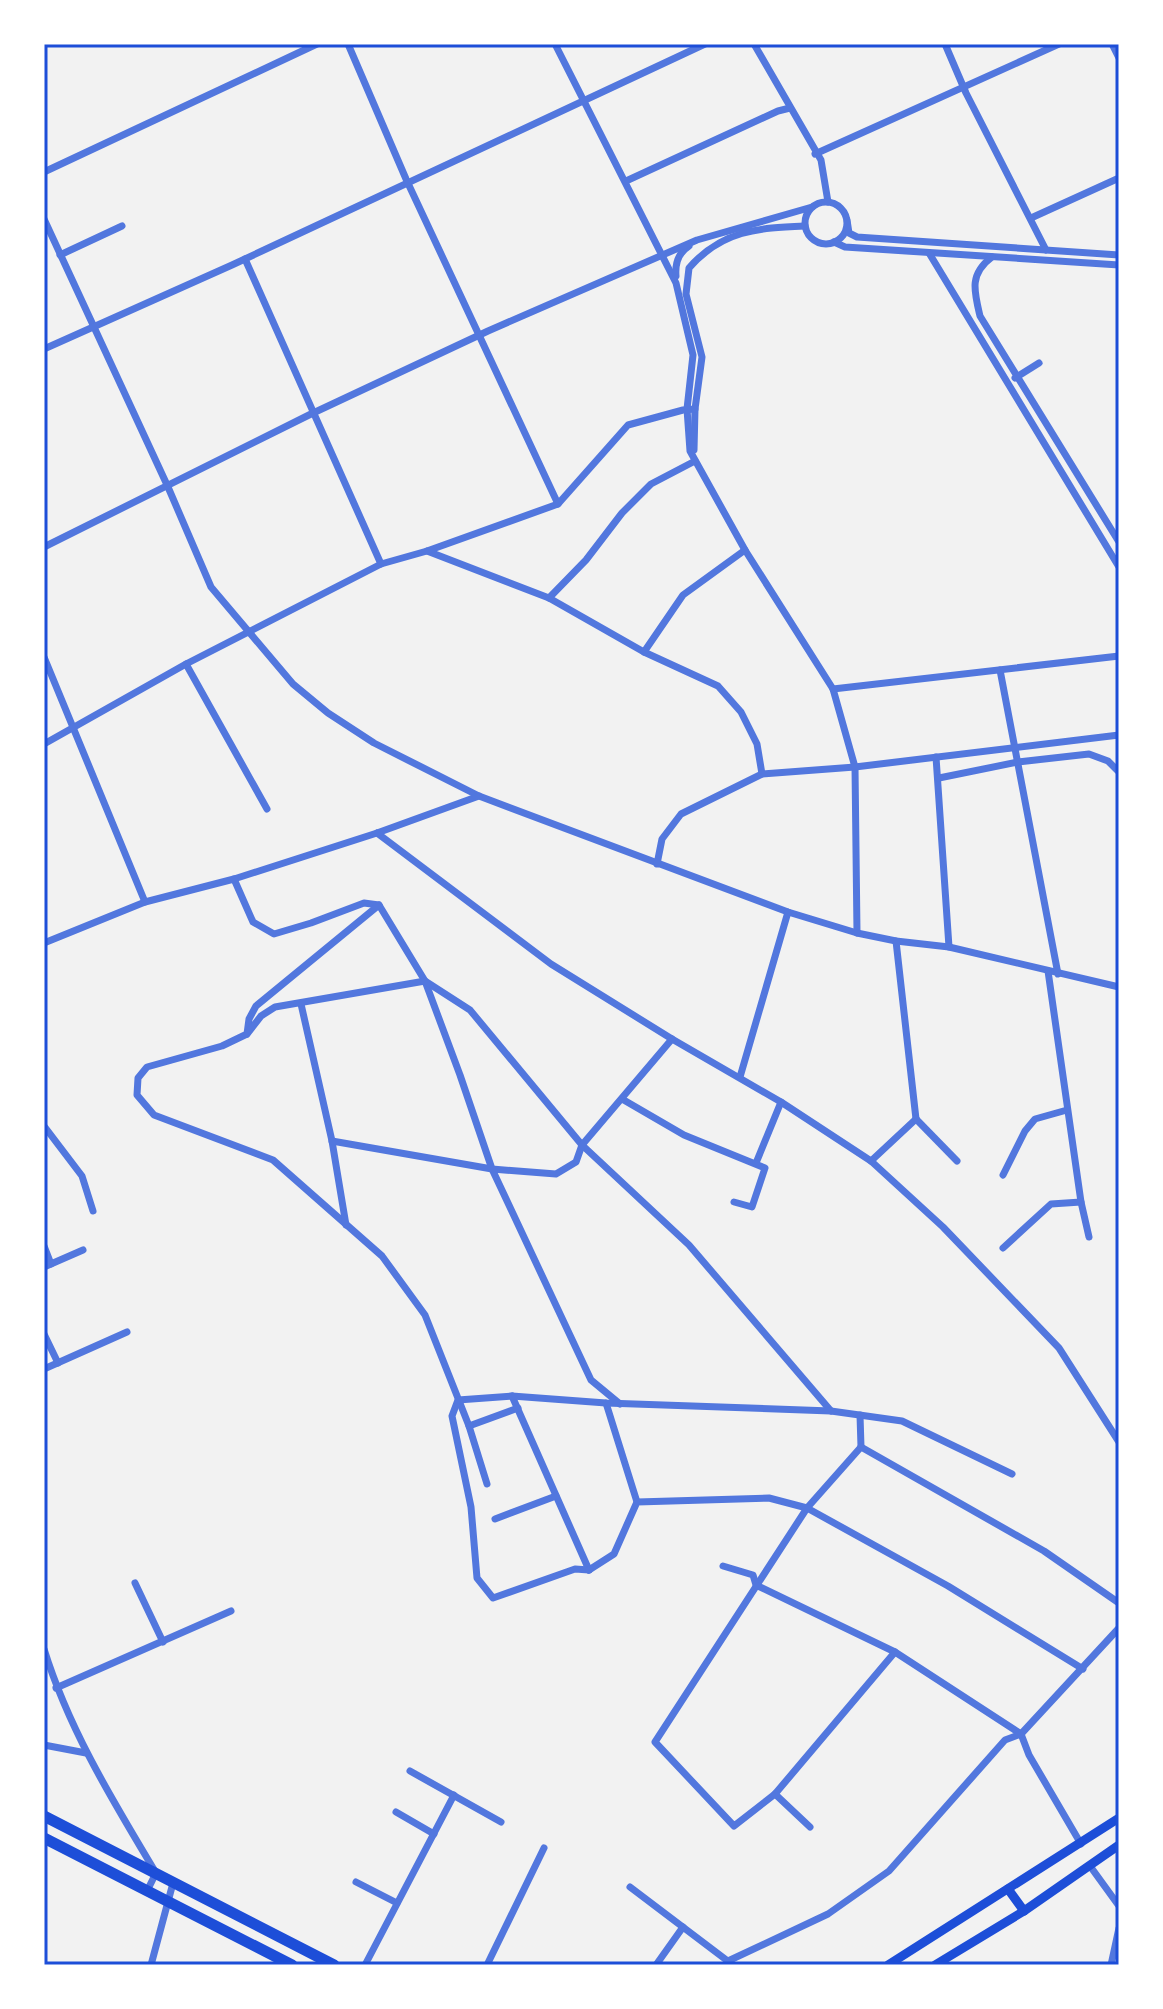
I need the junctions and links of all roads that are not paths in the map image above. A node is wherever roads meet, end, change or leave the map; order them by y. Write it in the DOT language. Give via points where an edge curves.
graph roads {
  1 [pos="317,44"];
  2 [pos="348,44"];
  3 [pos="555,44"];
  4 [pos="705,44"];
  5 [pos="754,44"];
  6 [pos="945,44"];
  7 [pos="1059,44"];
  8 [pos="1112,44"];
  9 [pos="1119,58"];
  10 [pos="964,88"];
  11 [pos="584,101"];
  12 [pos="790,108"];
  13 [pos="815,154"];
  14 [pos="44,172"];
  15 [pos="825,178"];
  16 [pos="1119,178"];
  17 [pos="626,181"];
  18 [pos="408,183"];
  19 [pos="828,202"];
  20 [pos="812,207"];
  21 [pos="840,207"];
  22 [pos="1031,218"];
  23 [pos="44,219"];
  24 [pos="847,220"];
  25 [pos="122,226"];
  26 [pos="805,226"];
  27 [pos="697,240"];
  28 [pos="834,242"];
  29 [pos="1046,250"];
  30 [pos="929,253"];
  31 [pos="662,254"];
  32 [pos="60,255"];
  33 [pos="1119,255"];
  34 [pos="992,257"];
  35 [pos="245,259"];
  36 [pos="1119,265"];
  37 [pos="676,283"];
  38 [pos="94,328"];
  39 [pos="480,334"];
  40 [pos="44,349"];
  41 [pos="1039,363"];
  42 [pos="1017,376"];
  43 [pos="1007,384"];
  44 [pos="691,409"];
  45 [pos="311,414"];
  46 [pos="695,461"];
  47 [pos="168,487"];
  48 [pos="558,504"];
  49 [pos="1119,542"];
  50 [pos="44,547"];
  51 [pos="745,550"];
  52 [pos="427,551"];
  53 [pos="381,564"];
  54 [pos="1119,567"];
  55 [pos="549,598"];
  56 [pos="249,633"];
  57 [pos="644,652"];
  58 [pos="1119,656"];
  59 [pos="44,657"];
  60 [pos="186,664"];
  61 [pos="1000,670"];
  62 [pos="833,689"];
  63 [pos="74,729"];
  64 [pos="1119,735"];
  65 [pos="44,744"];
  66 [pos="1015,747"];
  67 [pos="936,757"];
  68 [pos="1018,762"];
  69 [pos="855,767"];
  70 [pos="1119,772"];
  71 [pos="762,774"];
  72 [pos="939,778"];
  73 [pos="479,796"];
  74 [pos="267,809"];
  75 [pos="377,833"];
  76 [pos="657,864"];
  77 [pos="234,879"];
  78 [pos="145,902"];
  79 [pos="379,905"];
  80 [pos="788,912"];
  81 [pos="857,933"];
  82 [pos="896,941"];
  83 [pos="44,943"];
  84 [pos="949,947"];
  85 [pos="1048,971"];
  86 [pos="1058,974"];
  87 [pos="425,981"];
  88 [pos="1119,987"];
  89 [pos="301,1004"];
  90 [pos="247,1034"];
  91 [pos="672,1039"];
  92 [pos="740,1077"];
  93 [pos="622,1099"];
  94 [pos="781,1102"];
  95 [pos="1067,1110"];
  96 [pos="916,1119"];
  97 [pos="44,1126"];
  98 [pos="332,1141"];
  99 [pos="582,1145"];
  100 [pos="871,1161"];
  101 [pos="957,1161"];
  102 [pos="756,1163"];
  103 [pos="492,1169"];
  104 [pos="1003,1175"];
  105 [pos="734,1202"];
  106 [pos="1081,1202"];
  107 [pos="93,1211"];
  108 [pos="346,1226"];
  109 [pos="1089,1237"];
  110 [pos="44,1246"];
  111 [pos="1003,1248"];
  112 [pos="83,1250"];
  113 [pos="47,1266"];
  114 [pos="127,1332"];
  115 [pos="44,1334"];
  116 [pos="58,1363"];
  117 [pos="44,1369"];
  118 [pos="512,1396"];
  119 [pos="458,1400"];
  120 [pos="606,1403"];
  121 [pos="620,1404"];
  122 [pos="518,1408"];
  123 [pos="831,1411"];
  124 [pos="860,1415"];
  125 [pos="469,1426"];
  126 [pos="1119,1442"];
  127 [pos="861,1447"];
  128 [pos="1012,1474"];
  129 [pos="487,1484"];
  130 [pos="556,1496"];
  131 [pos="637,1502"];
  132 [pos="807,1508"];
  133 [pos="495,1519"];
  134 [pos="723,1566"];
  135 [pos="589,1570"];
  136 [pos="135,1583"];
  137 [pos="756,1585"];
  138 [pos="1119,1603"];
  139 [pos="231,1611"];
  140 [pos="1119,1628"];
  141 [pos="163,1642"];
  142 [pos="44,1649"];
  143 [pos="895,1652"];
  144 [pos="1083,1669"];
  145 [pos="56,1688"];
  146 [pos="1021,1734"];
  147 [pos="44,1745"];
  148 [pos="86,1753"];
  149 [pos="410,1771"];
  150 [pos="775,1794"];
  151 [pos="454,1795"];
  152 [pos="396,1812"];
  153 [pos="44,1816"];
  154 [pos="1119,1818"];
  155 [pos="501,1822"];
  156 [pos="810,1827"];
  157 [pos="434,1834"];
  158 [pos="44,1838"];
  159 [pos="1081,1844"];
  160 [pos="1119,1845"];
  161 [pos="544,1848"];
  162 [pos="1090,1866"];
  163 [pos="156,1873"];
  164 [pos="356,1882"];
  165 [pos="173,1883"];
  166 [pos="630,1887"];
  167 [pos="1008,1889"];
  168 [pos="147,1891"];
  169 [pos="167,1901"];
  170 [pos="397,1903"];
  171 [pos="1119,1906"];
  172 [pos="229,1911"];
  173 [pos="1024,1911"];
  174 [pos="683,1927"];
  175 [pos="220,1928"];
  176 [pos="1119,1928"];
  177 [pos="730,1963"];
  178 [pos="151,1965"];
  179 [pos="292,1965"];
  180 [pos="334,1965"];
  181 [pos="365,1965"];
  182 [pos="487,1965"];
  183 [pos="656,1965"];
  184 [pos="888,1965"];
  185 [pos="935,1965"];
  186 [pos="1111,1965"];
  1 -- 14 [label="street"];
  2 -- 18 [label="street"];
  3 -- 11 [label="street"];
  4 -- 11 [label="street"];
  5 -- 12 [label="street"];
  6 -- 10 [label="street"];
  7 -- 10 [label="street"];
  8 -- 9 [label="street"];
  10 -- 13 [label="street"];
  10 -- 22 [label="street"];
  11 -- 17 [label="street"];
  11 -- 18 [label="street"];
  12 -- 13 [label="street"];
  12 -- 17 [label="street"];
  13 -- 15 [label="street"];
  15 -- 19 [label="street"];
  15 -- 21 [label="street"];
  16 -- 22 [label="street"];
  17 -- 31 [label="street"];
  18 -- 35 [label="street"];
  18 -- 39 [label="street"];
  19 -- 20 [label="street"];
  19 -- 21 [label="street"];
  20 -- 26 [label="street"];
  20 -- 27 [label="street"];
  21 -- 24 [label="street"];
  22 -- 29 [label="street"];
  23 -- 32 [label="street"];
  24 -- 28 [label="street"];
  24 -- 29 [label="street" via="849,233 857,237"];
  25 -- 32 [label="street"];
  26 -- 28 [label="street" via="819,243"];
  26 -- 44 [label="street" via="720,240 689,268 686,294 702,357"];
  27 -- 31 [label="street"];
  27 -- 37 [label="street" via="675,265"];
  28 -- 30 [label="street"];
  29 -- 33 [label="street"];
  30 -- 34 [label="street"];
  30 -- 43 [label="street"];
  31 -- 37 [label="street"];
  31 -- 39 [label="street"];
  32 -- 38 [label="street"];
  34 -- 36 [label="street"];
  34 -- 42 [label="street" via="981,265 975,282 980,316"];
  35 -- 38 [label="street"];
  35 -- 45 [label="street"];
  37 -- 44 [label="street" via="693,355"];
  38 -- 40 [label="street"];
  38 -- 47 [label="street"];
  39 -- 45 [label="street"];
  39 -- 48 [label="street"];
  41 -- 42 [label="street"];
  42 -- 43 [label="street"];
  42 -- 49 [label="street"];
  43 -- 54 [label="street"];
  44 -- 46 [label="street"];
  44 -- 48 [label="street" via="628,425"];
  45 -- 47 [label="street"];
  45 -- 53 [label="street"];
  46 -- 51 [label="street"];
  46 -- 55 [label="street" via="651,484"];
  47 -- 50 [label="street"];
  47 -- 56 [label="street" via="211,587"];
  48 -- 52 [label="street"];
  51 -- 57 [label="street" via="683,595"];
  51 -- 62 [label="street"];
  52 -- 53 [label="street"];
  52 -- 55 [label="street"];
  53 -- 56 [label="street"];
  55 -- 57 [label="street"];
  56 -- 60 [label="street"];
  56 -- 73 [label="street" via="293,684 328,713 374,743"];
  57 -- 71 [label="street" via="718,686 741,712 757,744"];
  58 -- 61 [label="street"];
  59 -- 63 [label="street"];
  60 -- 63 [label="street"];
  60 -- 74 [label="street"];
  61 -- 62 [label="street"];
  61 -- 66 [label="street"];
  62 -- 69 [label="street"];
  63 -- 65 [label="street"];
  63 -- 78 [label="street"];
  64 -- 66 [label="street"];
  66 -- 67 [label="street"];
  66 -- 68 [label="street"];
  67 -- 69 [label="street"];
  67 -- 72 [label="street"];
  68 -- 70 [label="street" via="1089,754"];
  68 -- 72 [label="street"];
  68 -- 86 [label="street"];
  69 -- 71 [label="street"];
  69 -- 81 [label="street"];
  71 -- 76 [label="street" via="681,814 662,839"];
  72 -- 84 [label="street"];
  73 -- 75 [label="street"];
  73 -- 76 [label="street"];
  75 -- 77 [label="street"];
  75 -- 91 [label="street" via="551,964"];
  76 -- 80 [label="street"];
  77 -- 78 [label="street"];
  77 -- 79 [label="street" via="253,922 274,934 364,903"];
  78 -- 83 [label="street"];
  79 -- 87 [label="street"];
  79 -- 90 [label="street" via="256,1006"];
  80 -- 81 [label="street"];
  80 -- 92 [label="street"];
  81 -- 82 [label="street"];
  82 -- 84 [label="street"];
  82 -- 96 [label="street"];
  84 -- 85 [label="street"];
  85 -- 86 [label="street"];
  85 -- 95 [label="street"];
  86 -- 88 [label="street"];
  87 -- 89 [label="street"];
  87 -- 99 [label="street" via="470,1010"];
  87 -- 103 [label="street"];
  89 -- 90 [label="street" via="275,1007"];
  89 -- 98 [label="street"];
  90 -- 108 [label="street" via="147,1067 138,1078 137,1095 154,1115 273,1160"];
  91 -- 92 [label="street"];
  91 -- 93 [label="street"];
  92 -- 94 [label="street"];
  93 -- 99 [label="street"];
  93 -- 102 [label="street" via="684,1135"];
  94 -- 100 [label="street"];
  94 -- 102 [label="street"];
  95 -- 104 [label="street" via="1035,1119"];
  95 -- 106 [label="street"];
  96 -- 100 [label="street"];
  96 -- 101 [label="street"];
  97 -- 107 [label="street" via="82,1176"];
  98 -- 103 [label="street"];
  98 -- 108 [label="street"];
  99 -- 103 [label="street" via="576,1162 556,1174"];
  99 -- 123 [label="street" via="689,1245"];
  100 -- 126 [label="street" via="1059,1348"];
  102 -- 105 [label="street" via="765,1168 752,1207"];
  103 -- 121 [label="street" via="591,1380"];
  106 -- 109 [label="street"];
  106 -- 111 [label="street" via="1051,1204"];
  108 -- 119 [label="street" via="382,1256 425,1315"];
  110 -- 113 [label="street"];
  112 -- 113 [label="street"];
  114 -- 116 [label="street"];
  115 -- 116 [label="street"];
  116 -- 117 [label="street"];
  118 -- 119 [label="street"];
  118 -- 120 [label="street"];
  118 -- 122 [label="street"];
  119 -- 125 [label="street"];
  119 -- 135 [label="street" via="452,1416 471,1507 477,1578 493,1598 575,1569"];
  120 -- 121 [label="street"];
  120 -- 131 [label="street"];
  121 -- 123 [label="street"];
  122 -- 125 [label="street"];
  122 -- 130 [label="street"];
  123 -- 124 [label="street"];
  124 -- 127 [label="street"];
  124 -- 128 [label="street" via="902,1421"];
  125 -- 129 [label="street"];
  127 -- 132 [label="street"];
  127 -- 138 [label="street" via="1044,1551"];
  130 -- 133 [label="street"];
  130 -- 135 [label="street"];
  131 -- 132 [label="street" via="769,1498"];
  131 -- 135 [label="street" via="614,1554"];
  132 -- 137 [label="street"];
  132 -- 144 [label="street"];
  134 -- 137 [label="street" via="753,1575"];
  136 -- 141 [label="street"];
  137 -- 143 [label="street"];
  137 -- 150 [label="street" via="655,1742 734,1826"];
  139 -- 141 [label="street"];
  140 -- 144 [label="street"];
  141 -- 145 [label="street"];
  142 -- 145 [label="street"];
  143 -- 146 [label="street"];
  143 -- 150 [label="street"];
  144 -- 146 [label="street"];
  145 -- 148 [label="street"];
  146 -- 159 [label="street"];
  146 -- 177 [label="street" via="1005,1740 889,1871 828,1914"];
  147 -- 148 [label="street"];
  148 -- 163 [label="street"];
  149 -- 151 [label="street"];
  150 -- 156 [label="street"];
  151 -- 155 [label="street"];
  151 -- 157 [label="street"];
  152 -- 157 [label="street"];
  153 -- 163 [label="highway"];
  154 -- 159 [label="main road"];
  157 -- 170 [label="street"];
  158 -- 168 [label="highway"];
  159 -- 167 [label="main road"];
  160 -- 162 [label="main road"];
  161 -- 182 [label="street"];
  162 -- 171 [label="street"];
  162 -- 173 [label="main road"];
  163 -- 165 [label="highway"];
  163 -- 168 [label="street"];
  164 -- 170 [label="street"];
  165 -- 169 [label="street"];
  165 -- 172 [label="highway"];
  166 -- 174 [label="street"];
  167 -- 173 [label="main road"];
  167 -- 184 [label="main road"];
  168 -- 169 [label="highway"];
  169 -- 175 [label="highway"];
  169 -- 178 [label="street"];
  170 -- 181 [label="street"];
  172 -- 175 [label="highway"];
  172 -- 180 [label="highway"];
  173 -- 185 [label="main road"];
  174 -- 177 [label="street"];
  174 -- 183 [label="street"];
  175 -- 179 [label="highway"];
  176 -- 186 [label="street"];
}
